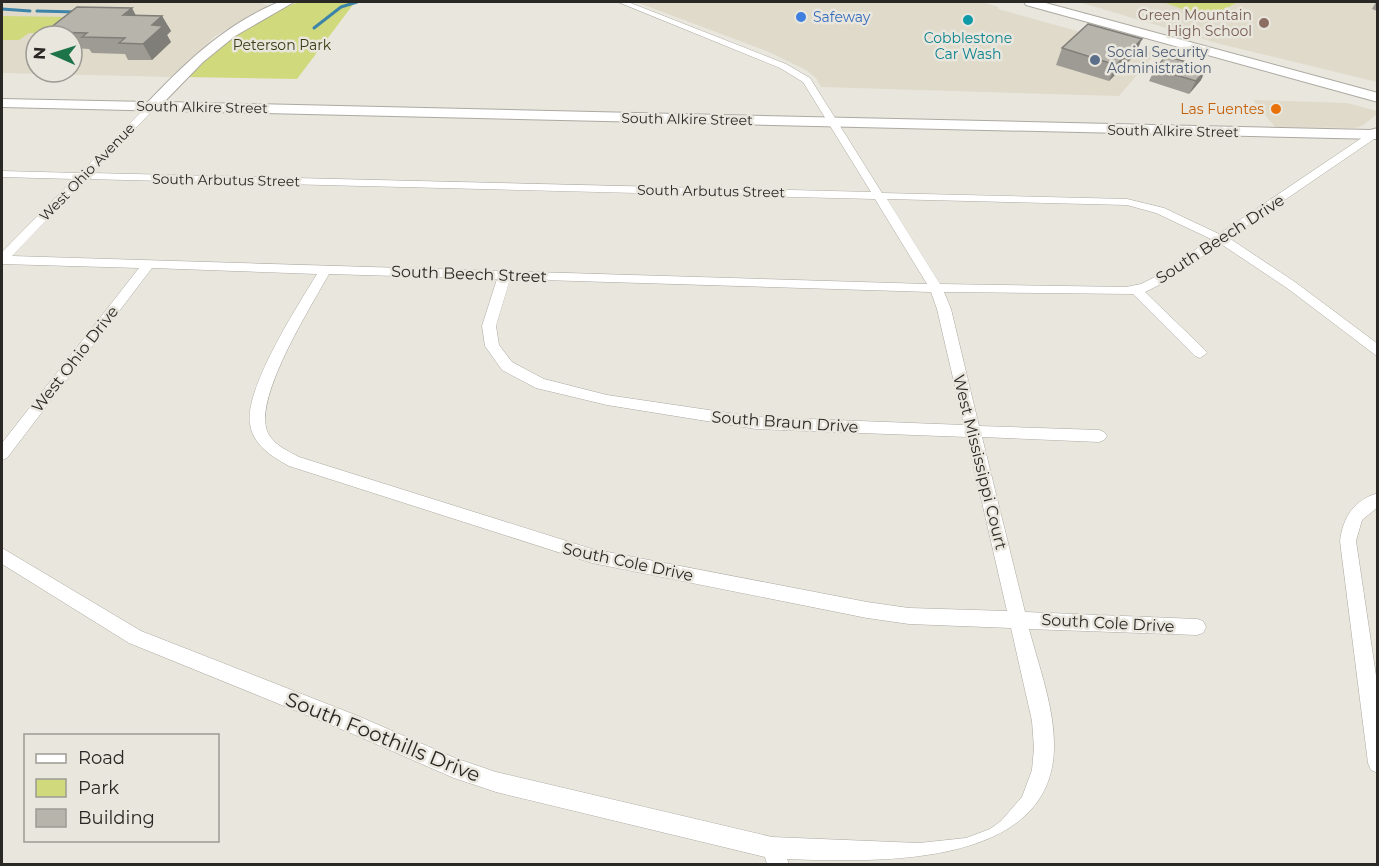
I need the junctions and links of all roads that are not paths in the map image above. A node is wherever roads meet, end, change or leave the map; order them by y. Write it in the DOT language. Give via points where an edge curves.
graph roads {
  1 [pos="281,2"];
  2 [pos="622,2"];
  3 [pos="1030,2"];
  4 [pos="1377,98"];
  5 [pos="2,103"];
  6 [pos="152,106"];
  7 [pos="834,122"];
  8 [pos="1375,134"];
  9 [pos="2,174"];
  10 [pos="83,176"];
  11 [pos="880,195"];
  12 [pos="1221,240"];
  13 [pos="2,260"];
  14 [pos="148,265"];
  15 [pos="325,270"];
  16 [pos="505,275"];
  17 [pos="936,288"];
  18 [pos="1136,290"];
  19 [pos="1377,352"];
  20 [pos="1200,353"];
  21 [pos="973,432"];
  22 [pos="1099,436"];
  23 [pos="2,453"];
  24 [pos="1377,499"];
  25 [pos="2,555"];
  26 [pos="1018,619"];
  27 [pos="1197,627"];
  28 [pos="1377,763"];
  29 [pos="775,856"];
  1 -- 6 [label="street, West Ohio Avenue" via="224,36"];
  2 -- 7 [label="street, West Mississippi Court" via="796,72 811,84"];
  3 -- 4 [label="street"];
  5 -- 6 [label="street, South Alkire Street"];
  6 -- 7 [label="street, South Alkire Street"];
  6 -- 10 [label="street, West Ohio Avenue"];
  7 -- 8 [label="street, South Alkire Street"];
  7 -- 11 [label="street, West Mississippi Court"];
  8 -- 12 [label="street, South Beech Drive"];
  9 -- 10 [label="street, South Arbutus Street"];
  10 -- 11 [label="street, South Arbutus Street"];
  10 -- 13 [label="street, West Ohio Avenue"];
  11 -- 12 [label="street, South Arbutus Street" via="1127,202 1159,210"];
  11 -- 17 [label="street, West Mississippi Court"];
  12 -- 18 [label="street, South Beech Drive" via="1159,280"];
  12 -- 19 [label="street, South Arbutus Street" via="1249,255"];
  13 -- 14 [label="street, South Beech Street"];
  14 -- 15 [label="street, South Beech Street"];
  14 -- 23 [label="street, West Ohio Drive"];
  15 -- 16 [label="street, South Beech Street"];
  15 -- 26 [label="street, South Cole Drive" via="257,401 261,436 284,458 592,556 880,612"];
  16 -- 17 [label="street, South Beech Street"];
  16 -- 21 [label="street, South Braun Drive" via="489,326 490,340 501,362 533,382 607,400 748,422"];
  17 -- 18 [label="street, South Beech Drive"];
  17 -- 21 [label="street, West Mississippi Court"];
  18 -- 20 [label="street"];
  21 -- 22 [label="street, South Braun Drive"];
  21 -- 26 [label="street, West Mississippi Court"];
  24 -- 28 [label="street" via="1352,520 1348,541"];
  25 -- 29 [label="street, South Foothills Drive" via="135,638 454,768"];
  26 -- 27 [label="street, South Cole Drive"];
  26 -- 29 [label="street, West Mississippi Court" via="1036,687 1044,748 1037,788 1009,830 983,844 946,852"];
}
